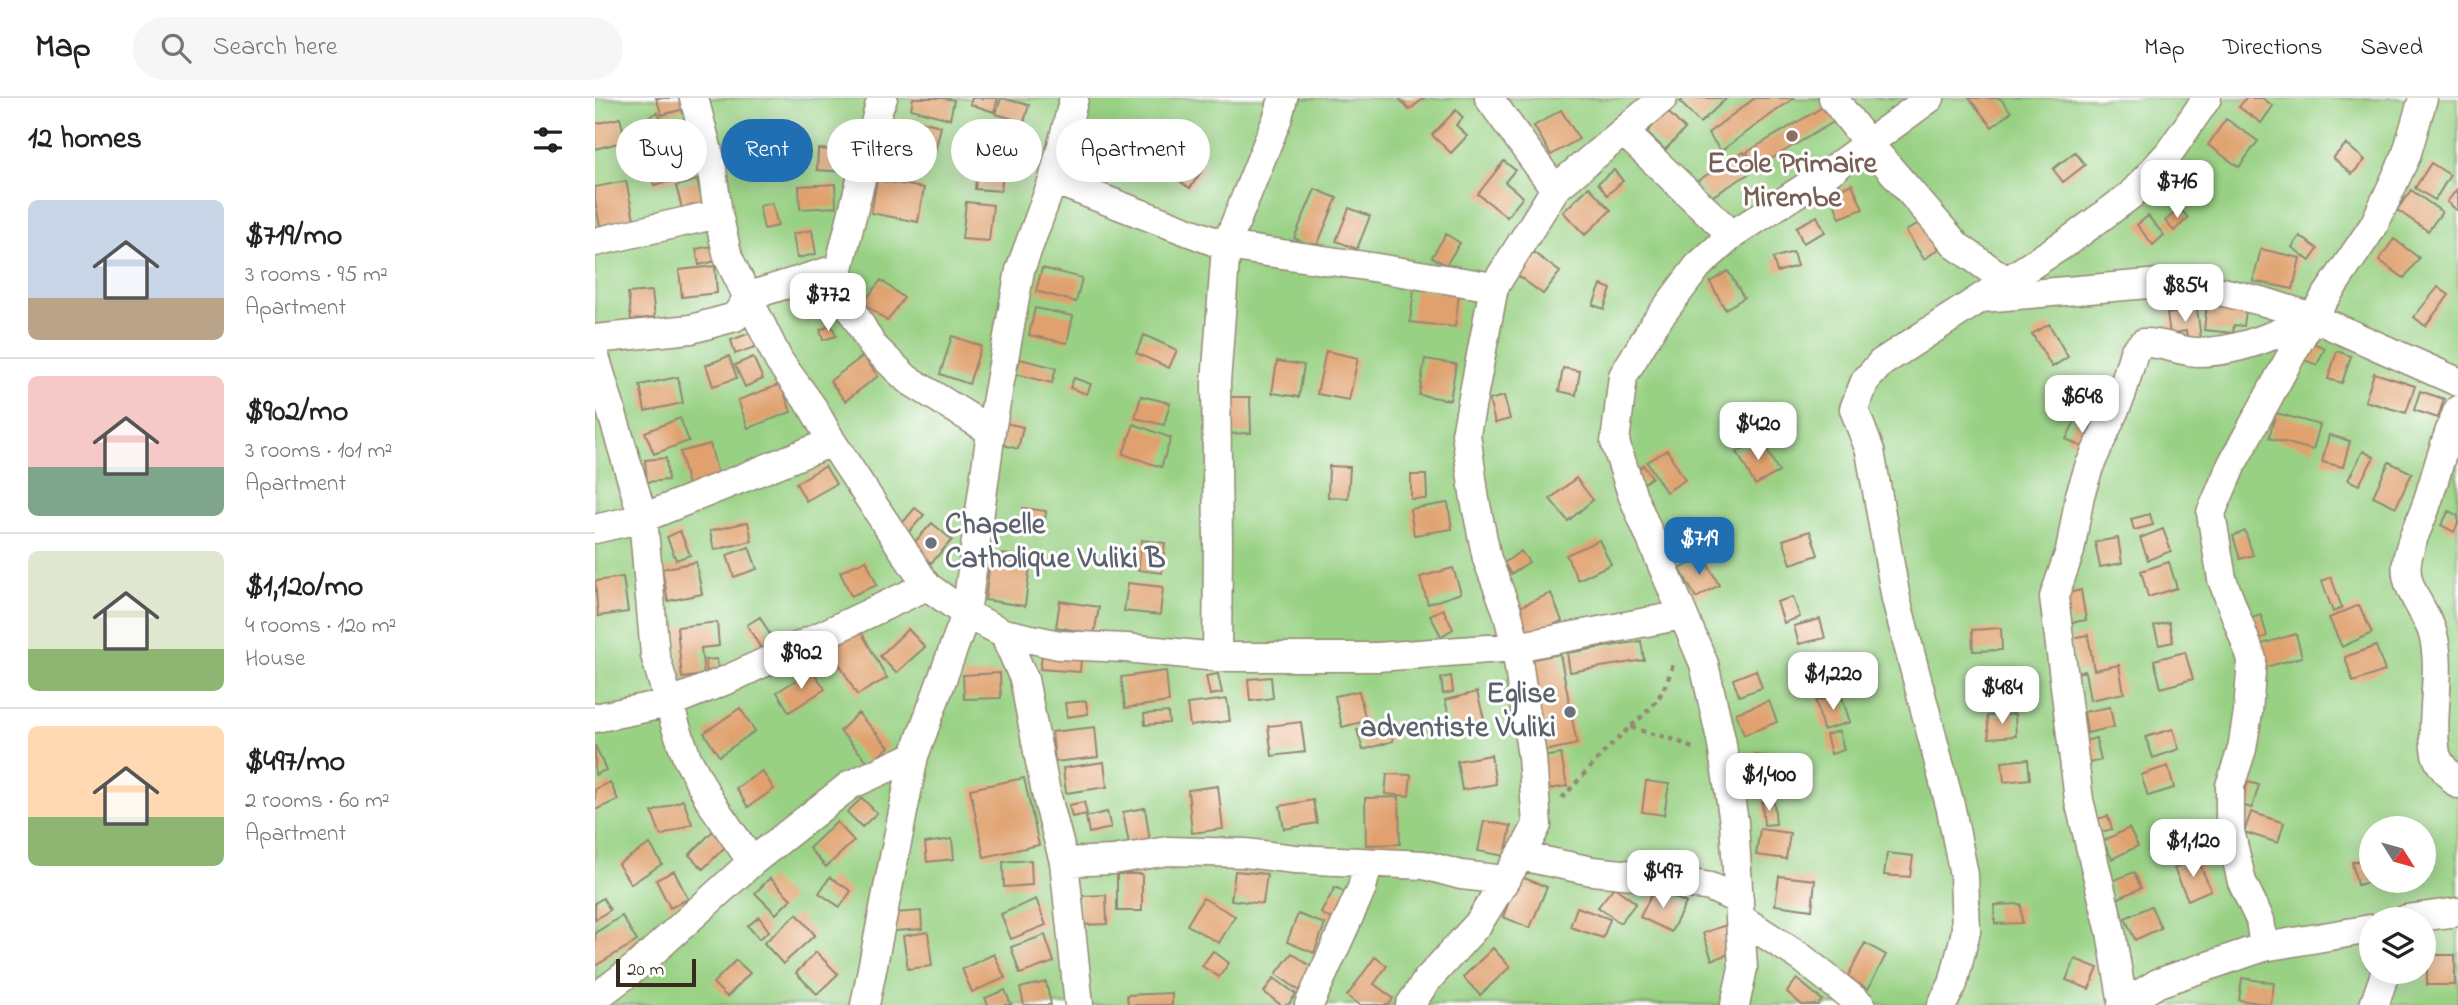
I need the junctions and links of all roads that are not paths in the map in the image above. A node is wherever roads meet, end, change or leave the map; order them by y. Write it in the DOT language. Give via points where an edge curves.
graph roads {
  1 [pos="694,98"];
  2 [pos="884,98"];
  3 [pos="1074,98"];
  4 [pos="1283,98"];
  5 [pos="1489,98"];
  6 [pos="1663,98"];
  7 [pos="1833,98"];
  8 [pos="1930,98"];
  9 [pos="2207,98"];
  10 [pos="2423,98"];
  11 [pos="1624,132"];
  12 [pos="1867,142"];
  13 [pos="1053,180"];
  14 [pos="1555,189"];
  15 [pos="718,214"];
  16 [pos="1732,235"];
  17 [pos="595,242"];
  18 [pos="1226,246"];
  19 [pos="839,268"];
  20 [pos="2005,280"];
  21 [pos="1494,287"];
  22 [pos="748,296"];
  23 [pos="1979,299"];
  24 [pos="2312,317"];
  25 [pos="595,339"];
  26 [pos="595,356"];
  27 [pos="2458,382"];
  28 [pos="2458,410"];
  29 [pos="991,431"];
  30 [pos="832,442"];
  31 [pos="643,518"];
  32 [pos="595,529"];
  33 [pos="927,586"];
  34 [pos="966,614"];
  35 [pos="1687,625"];
  36 [pos="1004,633"];
  37 [pos="1515,647"];
  38 [pos="1217,657"];
  39 [pos="669,703"];
  40 [pos="595,718"];
  41 [pos="914,755"];
  42 [pos="2458,784"];
  43 [pos="1521,856"];
  44 [pos="753,862"];
  45 [pos="1064,862"];
  46 [pos="1368,863"];
  47 [pos="1505,880"];
  48 [pos="1740,909"];
  49 [pos="2458,912"];
  50 [pos="2436,915"];
  51 [pos="2359,931"];
  52 [pos="2264,947"];
  53 [pos="2381,984"];
  54 [pos="595,998"];
  55 [pos="2123,1004"];
  56 [pos="865,1005"];
  57 [pos="1079,1005"];
  58 [pos="1309,1005"];
  59 [pos="1411,1005"];
  60 [pos="1735,1005"];
  61 [pos="1861,1005"];
  62 [pos="1943,1005"];
  63 [pos="2374,1005"];
  1 -- 15 [label="street" via="712,163"];
  2 -- 19 [label="street"];
  3 -- 13 [label="street"];
  4 -- 18 [label="street"];
  5 -- 14 [label="street"];
  6 -- 11 [label="street"];
  7 -- 12 [label="street"];
  8 -- 12 [label="street"];
  9 -- 20 [label="street" via="2169,153 2131,195"];
  10 -- 24 [label="street" via="2406,156 2374,225"];
  11 -- 14 [label="street"];
  11 -- 16 [label="street"];
  12 -- 16 [label="street"];
  12 -- 20 [label="street" via="1957,246"];
  13 -- 18 [label="street"];
  13 -- 29 [label="street" via="1020,270"];
  14 -- 21 [label="street"];
  15 -- 17 [label="street"];
  15 -- 22 [label="street" via="728,257"];
  16 -- 35 [label="street" via="1698,265 1623,376 1615,442"];
  18 -- 21 [label="street"];
  18 -- 38 [label="street" via="1216,383"];
  19 -- 22 [label="street"];
  19 -- 29 [label="street" via="841,291 872,345 907,379"];
  20 -- 23 [label="street"];
  21 -- 37 [label="street" via="1466,434 1487,559"];
  22 -- 25 [label="street" via="735,317 691,329"];
  22 -- 30 [label="street" via="779,361"];
  23 -- 24 [label="street" via="2161,283 2219,291"];
  23 -- 62 [label="street" via="1881,363 1865,381 1854,409 1870,452 1896,599 1964,875 1966,930"];
  24 -- 27 [label="street"];
  24 -- 52 [label="street" via="2232,464 2211,513 2222,579 2252,659 2242,749 2230,786 2230,831 2242,881 2260,920"];
  24 -- 55 [label="street" via="2227,350 2195,352 2158,342 2143,343 2134,352 2122,396 2080,495 2070,551 2054,597 2079,800"];
  26 -- 31 [label="street"];
  28 -- 42 [label="street" via="2407,560 2407,578 2432,632 2436,756"];
  29 -- 34 [label="street"];
  30 -- 31 [label="street"];
  30 -- 33 [label="street"];
  31 -- 32 [label="street"];
  31 -- 39 [label="street" via="655,655"];
  33 -- 34 [label="street"];
  33 -- 39 [label="street"];
  34 -- 36 [label="street"];
  34 -- 41 [label="street"];
  35 -- 37 [label="street"];
  35 -- 48 [label="street" via="1704,664 1727,773"];
  36 -- 38 [label="street" via="1059,645"];
  36 -- 45 [label="street" via="1024,679"];
  37 -- 38 [label="street" via="1377,657"];
  37 -- 43 [label="street" via="1537,825"];
  39 -- 40 [label="street"];
  39 -- 44 [label="street" via="687,758"];
  41 -- 44 [label="street" via="850,785"];
  41 -- 56 [label="street"];
  43 -- 47 [label="street"];
  43 -- 48 [label="street" via="1710,887"];
  44 -- 54 [label="street"];
  45 -- 46 [label="street" via="1167,851"];
  45 -- 57 [label="street"];
  46 -- 47 [label="street" via="1424,865"];
  46 -- 58 [label="street" via="1362,888"];
  47 -- 59 [label="street" via="1478,924 1427,980"];
  48 -- 60 [label="street" via="1744,968"];
  48 -- 61 [label="street"];
  49 -- 50 [label="street"];
  51 -- 52 [label="street"];
  52 -- 55 [label="street" via="2158,983"];
  53 -- 63 [label="street"];
}
